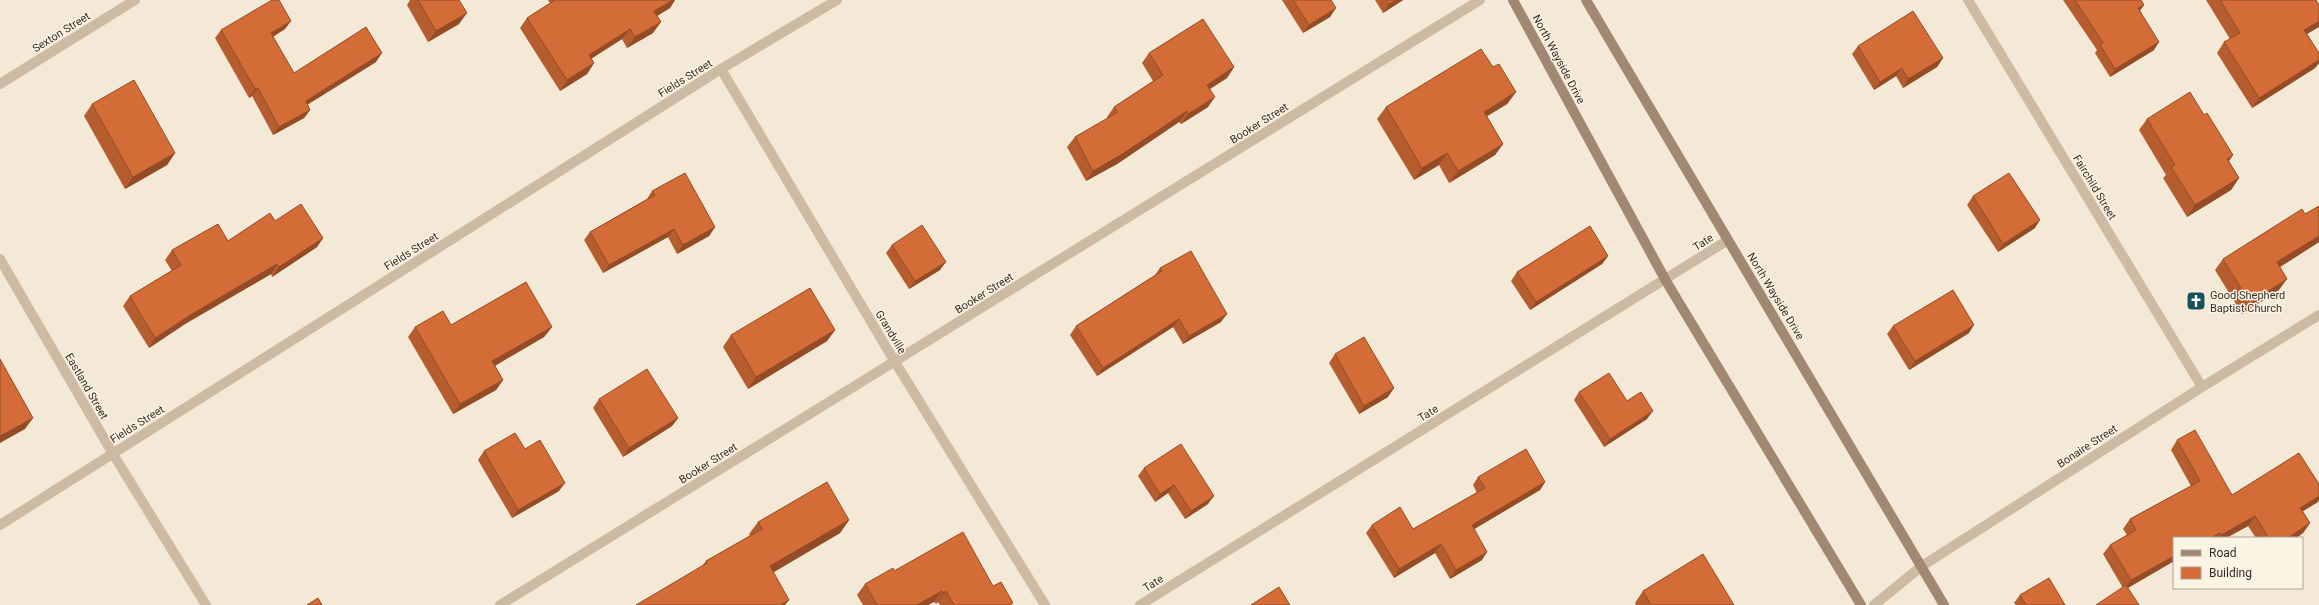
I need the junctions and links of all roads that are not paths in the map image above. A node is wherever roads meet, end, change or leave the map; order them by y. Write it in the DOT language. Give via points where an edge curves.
graph roads {
  1 [pos="136,0"];
  2 [pos="837,0"];
  3 [pos="1480,0"];
  4 [pos="1513,0"];
  5 [pos="1586,0"];
  6 [pos="1968,0"];
  7 [pos="721,69"];
  8 [pos="0,84"];
  9 [pos="1728,240"];
  10 [pos="0,259"];
  11 [pos="1666,281"];
  12 [pos="2319,315"];
  13 [pos="895,362"];
  14 [pos="2202,387"];
  15 [pos="113,454"];
  16 [pos="0,525"];
  17 [pos="1922,566"];
  18 [pos="206,605"];
  19 [pos="500,605"];
  20 [pos="1045,605"];
  21 [pos="1140,605"];
  22 [pos="1861,605"];
  23 [pos="1874,605"];
  24 [pos="1944,605"];
  1 -- 8 [label="street, Sexton Street"];
  2 -- 7 [label="street, Fields Street"];
  3 -- 13 [label="street, Booker Street"];
  4 -- 11 [label="main road, North Wayside Drive"];
  5 -- 9 [label="main road, North Wayside Drive"];
  6 -- 14 [label="street, Fairchild Street"];
  7 -- 13 [label="street, Grandville"];
  7 -- 15 [label="street, Fields Street"];
  9 -- 11 [label="street, Tate"];
  9 -- 17 [label="main road, North Wayside Drive"];
  10 -- 15 [label="street, Eastland Street"];
  11 -- 21 [label="street, Tate"];
  11 -- 22 [label="main road, North Wayside Drive"];
  12 -- 14 [label="street, Bonaire Street"];
  13 -- 19 [label="street, Booker Street"];
  13 -- 20 [label="street, Grandville"];
  14 -- 17 [label="street, Bonaire Street"];
  15 -- 16 [label="street, Fields Street"];
  15 -- 18 [label="street, Eastland Street"];
  17 -- 23 [label="street, Bonaire Street"];
  17 -- 24 [label="main road, North Wayside Drive"];
}
